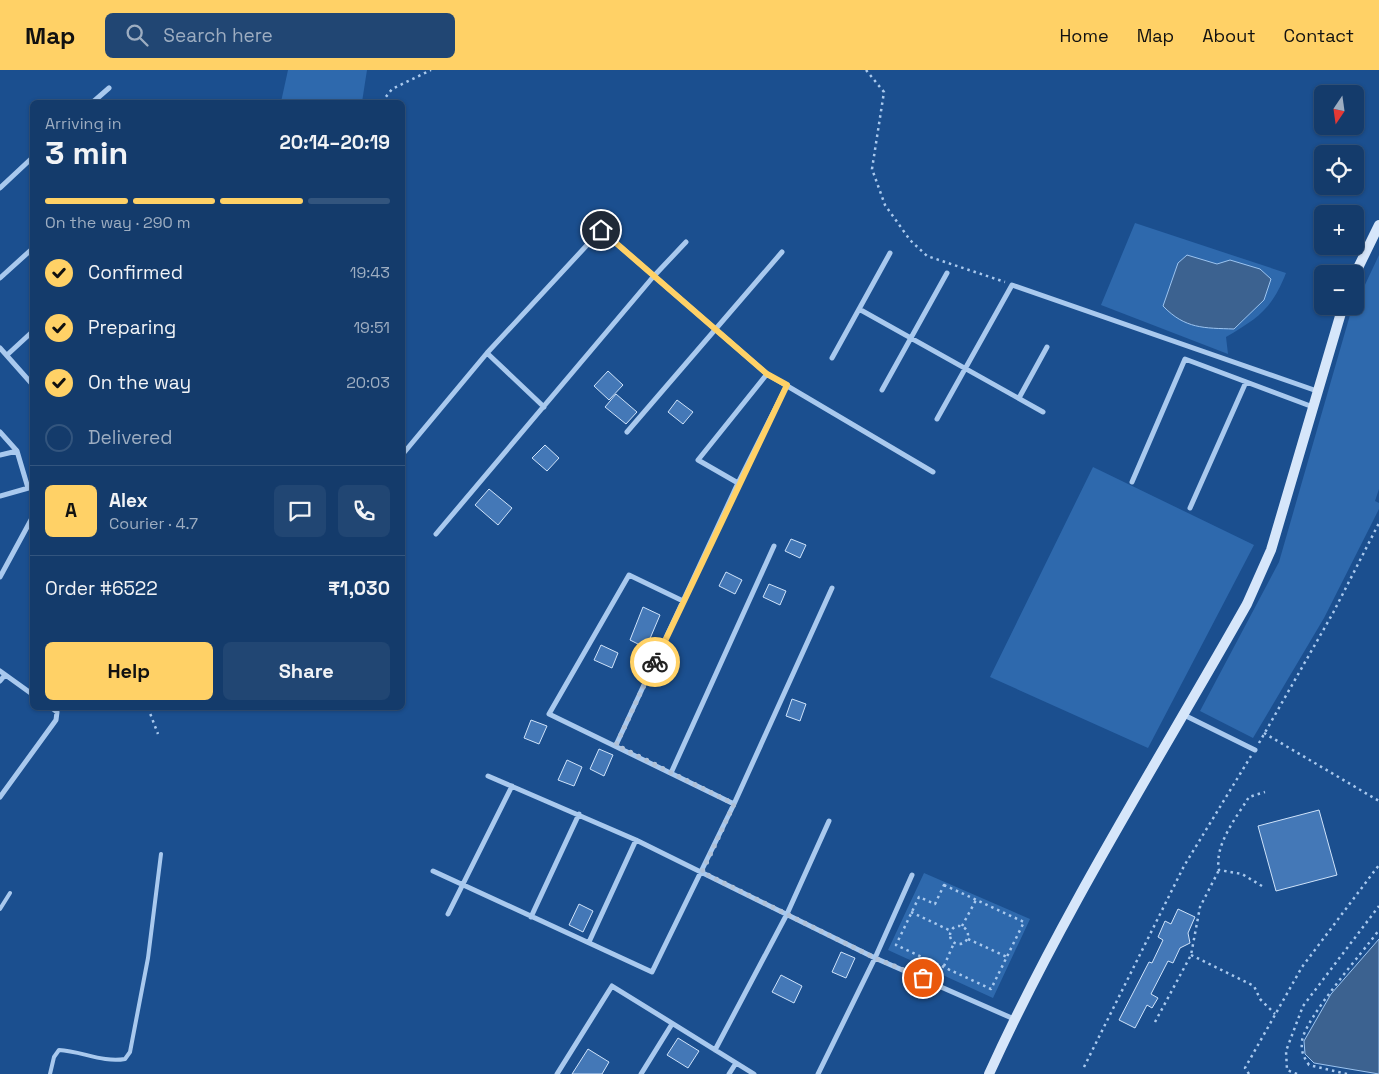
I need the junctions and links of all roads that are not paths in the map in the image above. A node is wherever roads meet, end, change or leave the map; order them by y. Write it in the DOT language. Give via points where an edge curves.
graph roads {
  1 [pos="109,88"];
  2 [pos="95,100"];
  3 [pos="30,160"];
  4 [pos="0,188"];
  5 [pos="1379,225"];
  6 [pos="686,242"];
  7 [pos="30,251"];
  8 [pos="782,252"];
  9 [pos="890,253"];
  10 [pos="1359,265"];
  11 [pos="947,274"];
  12 [pos="653,277"];
  13 [pos="0,278"];
  14 [pos="859,309"];
  15 [pos="1340,315"];
  16 [pos="714,329"];
  17 [pos="30,334"];
  18 [pos="911,338"];
  19 [pos="1047,347"];
  20 [pos="0,348"];
  21 [pos="487,353"];
  22 [pos="7,355"];
  23 [pos="832,358"];
  24 [pos="965,368"];
  25 [pos="767,374"];
  26 [pos="30,382"];
  27 [pos="1246,382"];
  28 [pos="787,385"];
  29 [pos="882,390"];
  30 [pos="1317,391"];
  31 [pos="1019,398"];
  32 [pos="1313,407"];
  33 [pos="544,408"];
  34 [pos="1043,412"];
  35 [pos="937,419"];
  36 [pos="0,432"];
  37 [pos="627,432"];
  38 [pos="17,451"];
  39 [pos="405,451"];
  40 [pos="0,456"];
  41 [pos="933,472"];
  42 [pos="1132,482"];
  43 [pos="738,483"];
  44 [pos="30,487"];
  45 [pos="0,496"];
  46 [pos="1190,508"];
  47 [pos="30,522"];
  48 [pos="436,534"];
  49 [pos="774,546"];
  50 [pos="0,577"];
  51 [pos="832,588"];
  52 [pos="682,601"];
  53 [pos="2,673"];
  54 [pos="0,681"];
  55 [pos="30,693"];
  56 [pos="54,710"];
  57 [pos="1184,715"];
  58 [pos="616,745"];
  59 [pos="1255,750"];
  60 [pos="671,774"];
  61 [pos="488,776"];
  62 [pos="512,786"];
  63 [pos="0,796"];
  64 [pos="734,804"];
  65 [pos="579,814"];
  66 [pos="829,821"];
  67 [pos="636,840"];
  68 [pos="161,854"];
  69 [pos="434,871"];
  70 [pos="702,872"];
  71 [pos="912,875"];
  72 [pos="462,885"];
  73 [pos="10,893"];
  74 [pos="0,910"];
  75 [pos="448,914"];
  76 [pos="787,914"];
  77 [pos="531,918"];
  78 [pos="588,942"];
  79 [pos="875,958"];
  80 [pos="1014,1020"];
  81 [pos="672,1024"];
  82 [pos="715,1050"];
  83 [pos="736,1063"];
  84 [pos="50,1074"];
  85 [pos="557,1074"];
  86 [pos="641,1074"];
  87 [pos="730,1074"];
  88 [pos="754,1074"];
  89 [pos="818,1074"];
  90 [pos="989,1074"];
  1 -- 2 [label="street"];
  3 -- 4 [label="street"];
  5 -- 10 [label="main road"];
  6 -- 12 [label="street"];
  7 -- 13 [label="street"];
  8 -- 16 [label="street"];
  9 -- 14 [label="street"];
  11 -- 18 [label="street"];
  12 -- 16 [label="street"];
  12 -- 21 [label="street" via="601,230"];
  12 -- 33 [label="street"];
  14 -- 18 [label="street"];
  14 -- 23 [label="street"];
  15 -- 30 [label="main road"];
  16 -- 25 [label="street"];
  16 -- 37 [label="street"];
  17 -- 22 [label="street"];
  18 -- 24 [label="street"];
  18 -- 29 [label="street"];
  19 -- 31 [label="street"];
  20 -- 22 [label="street"];
  21 -- 33 [label="street"];
  21 -- 39 [label="street"];
  22 -- 26 [label="street"];
  24 -- 30 [label="street" via="1012,284"];
  24 -- 31 [label="street"];
  24 -- 35 [label="street"];
  25 -- 28 [label="street"];
  25 -- 43 [label="street" via="698,460"];
  27 -- 32 [label="street"];
  27 -- 42 [label="street" via="1185,359"];
  27 -- 46 [label="street"];
  28 -- 41 [label="street"];
  28 -- 43 [label="street"];
  30 -- 32 [label="main road"];
  31 -- 34 [label="street"];
  32 -- 57 [label="main road" via="1271,550 1247,604"];
  33 -- 48 [label="street"];
  36 -- 38 [label="street"];
  38 -- 40 [label="street"];
  38 -- 44 [label="street"];
  43 -- 52 [label="street"];
  44 -- 45 [label="street"];
  47 -- 50 [label="street"];
  49 -- 60 [label="street"];
  51 -- 64 [label="street"];
  52 -- 58 [label="street"];
  52 -- 58 [label="street" via="629,575 549,714"];
  53 -- 54 [label="street"];
  53 -- 55 [label="street"];
  56 -- 63 [label="street" via="56,720"];
  57 -- 59 [label="street"];
  57 -- 80 [label="main road" via="1062,926"];
  58 -- 60 [label="street"];
  60 -- 64 [label="street"];
  61 -- 62 [label="street"];
  62 -- 65 [label="street"];
  62 -- 72 [label="street"];
  64 -- 70 [label="street"];
  65 -- 67 [label="street"];
  65 -- 77 [label="street"];
  66 -- 76 [label="street"];
  67 -- 70 [label="street"];
  67 -- 78 [label="street"];
  68 -- 84 [label="lane" via="148,958 130,1052 125,1059 115,1061 59,1050"];
  69 -- 72 [label="street"];
  70 -- 76 [label="street"];
  70 -- 78 [label="street" via="652,972"];
  71 -- 79 [label="street"];
  72 -- 75 [label="street"];
  72 -- 77 [label="street"];
  73 -- 74 [label="lane"];
  76 -- 79 [label="street"];
  76 -- 82 [label="street"];
  77 -- 78 [label="street"];
  79 -- 80 [label="street"];
  79 -- 89 [label="street"];
  80 -- 90 [label="main road"];
  81 -- 82 [label="street"];
  81 -- 85 [label="street" via="612,986"];
  81 -- 86 [label="street"];
  82 -- 83 [label="street"];
  83 -- 87 [label="street"];
  83 -- 88 [label="street"];
}
